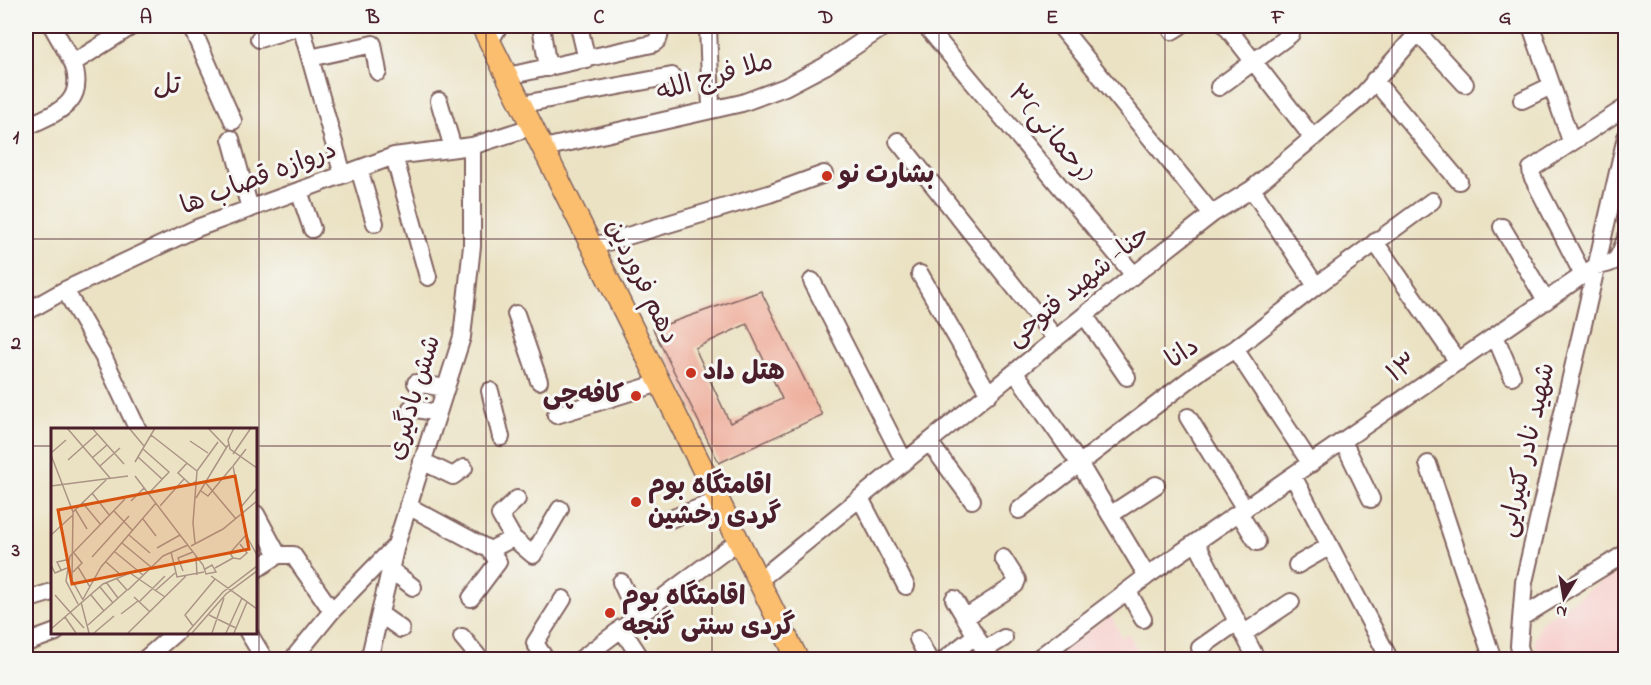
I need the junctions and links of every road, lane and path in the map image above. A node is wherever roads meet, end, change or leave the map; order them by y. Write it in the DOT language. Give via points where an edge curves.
graph roads {
  1 [pos="52,26"];
  2 [pos="132,26"];
  3 [pos="191,26"];
  4 [pos="301,26"];
  5 [pos="468,26"];
  6 [pos="541,26"];
  7 [pos="579,26"];
  8 [pos="708,26"];
  9 [pos="885,26"];
  10 [pos="926,26"];
  11 [pos="1060,26"];
  12 [pos="1226,26"];
  13 [pos="1531,26"];
  14 [pos="1421,29"];
  15 [pos="490,31"];
  16 [pos="658,34"];
  17 [pos="1291,34"];
  18 [pos="259,39"];
  19 [pos="310,58"];
  20 [pos="587,60"];
  21 [pos="1254,62"];
  22 [pos="73,63"];
  23 [pos="548,68"];
  24 [pos="378,72"];
  25 [pos="508,76"];
  26 [pos="672,76"];
  27 [pos="1374,80"];
  28 [pos="1465,84"];
  29 [pos="1551,86"];
  30 [pos="1219,87"];
  31 [pos="1522,100"];
  32 [pos="439,101"];
  33 [pos="523,104"];
  34 [pos="1626,107"];
  35 [pos="711,108"];
  36 [pos="233,121"];
  37 [pos="26,127"];
  38 [pos="522,129"];
  39 [pos="1313,138"];
  40 [pos="1625,138"];
  41 [pos="231,139"];
  42 [pos="898,141"];
  43 [pos="1571,141"];
  44 [pos="472,146"];
  45 [pos="453,148"];
  46 [pos="544,148"];
  47 [pos="394,156"];
  48 [pos="359,169"];
  49 [pos="824,174"];
  50 [pos="343,175"];
  51 [pos="1459,181"];
  52 [pos="1252,189"];
  53 [pos="298,191"];
  54 [pos="1432,201"];
  55 [pos="250,209"];
  56 [pos="1212,214"];
  57 [pos="375,223"];
  58 [pos="1502,227"];
  59 [pos="312,229"];
  60 [pos="1626,238"];
  61 [pos="1375,242"];
  62 [pos="594,246"];
  63 [pos="1589,271"];
  64 [pos="920,274"];
  65 [pos="1134,275"];
  66 [pos="428,277"];
  67 [pos="812,281"];
  68 [pos="1316,286"];
  69 [pos="65,290"];
  70 [pos="1546,301"];
  71 [pos="26,312"];
  72 [pos="516,314"];
  73 [pos="1084,316"];
  74 [pos="1495,336"];
  75 [pos="1056,339"];
  76 [pos="1235,349"];
  77 [pos="1458,362"];
  78 [pos="1015,372"];
  79 [pos="1512,376"];
  80 [pos="1126,377"];
  81 [pos="539,381"];
  82 [pos="416,383"];
  83 [pos="650,386"];
  84 [pos="445,388"];
  85 [pos="490,391"];
  86 [pos="989,394"];
  87 [pos="411,408"];
  88 [pos="437,413"];
  89 [pos="556,416"];
  90 [pos="1188,417"];
  91 [pos="136,428"];
  92 [pos="501,437"];
  93 [pos="1343,441"];
  94 [pos="929,442"];
  95 [pos="422,461"];
  96 [pos="904,461"];
  97 [pos="1079,463"];
  98 [pos="1311,464"];
  99 [pos="1428,464"];
  100 [pos="464,468"];
  101 [pos="1293,476"];
  102 [pos="1156,485"];
  103 [pos="860,498"];
  104 [pos="518,499"];
  105 [pos="1371,499"];
  106 [pos="972,500"];
  107 [pos="709,504"];
  108 [pos="408,506"];
  109 [pos="560,509"];
  110 [pos="1019,510"];
  111 [pos="1242,511"];
  112 [pos="256,514"];
  113 [pos="1110,515"];
  114 [pos="668,520"];
  115 [pos="513,538"];
  116 [pos="1196,542"];
  117 [pos="1257,542"];
  118 [pos="396,545"];
  119 [pos="1330,546"];
  120 [pos="730,547"];
  121 [pos="490,550"];
  122 [pos="1626,553"];
  123 [pos="278,555"];
  124 [pos="1004,558"];
  125 [pos="1297,565"];
  126 [pos="256,569"];
  127 [pos="391,570"];
  128 [pos="1147,576"];
  129 [pos="758,581"];
  130 [pos="621,582"];
  131 [pos="906,586"];
  132 [pos="412,587"];
  133 [pos="1128,591"];
  134 [pos="51,592"];
  135 [pos="471,598"];
  136 [pos="563,599"];
  137 [pos="954,599"];
  138 [pos="26,600"];
  139 [pos="1292,602"];
  140 [pos="332,611"];
  141 [pos="380,614"];
  142 [pos="637,616"];
  143 [pos="966,617"];
  144 [pos="1522,617"];
  145 [pos="1143,619"];
  146 [pos="621,628"];
  147 [pos="1240,628"];
  148 [pos="401,629"];
  149 [pos="53,634"];
  150 [pos="175,634"];
  151 [pos="249,634"];
  152 [pos="976,635"];
  153 [pos="462,637"];
  154 [pos="1004,638"];
  155 [pos="918,639"];
  156 [pos="26,643"];
  157 [pos="1200,648"];
  158 [pos="1521,653"];
  159 [pos="144,660"];
  160 [pos="265,660"];
  161 [pos="292,660"];
  162 [pos="369,660"];
  163 [pos="481,660"];
  164 [pos="546,660"];
  165 [pos="580,660"];
  166 [pos="642,660"];
  167 [pos="784,660"];
  168 [pos="798,660"];
  169 [pos="929,660"];
  170 [pos="944,660"];
  171 [pos="1036,660"];
  172 [pos="1257,660"];
  173 [pos="1390,660"];
  174 [pos="1493,660"];
  175 [pos="1499,660"];
  1 -- 22 [label="street"];
  2 -- 22 [label="street"];
  3 -- 36 [label="street"];
  4 -- 18 [label="street"];
  4 -- 19 [label="street"];
  5 -- 38 [label="main road, دهم فروردین"];
  6 -- 23 [label="street"];
  7 -- 20 [label="street"];
  8 -- 35 [label="street"];
  9 -- 35 [label="street, ملا فرج الله" via="785,87 742,103"];
  10 -- 65 [label="street, ۳(رحمانی)"];
  11 -- 56 [label="street"];
  12 -- 21 [label="street"];
  13 -- 29 [label="street"];
  14 -- 27 [label="street, حنا- شهید فتوحی"];
  14 -- 28 [label="street"];
  15 -- 25 [label="main road, دهم فروردین"];
  16 -- 20 [label="street"];
  17 -- 21 [label="street"];
  19 -- 24 [label="street" via="373,44"];
  19 -- 50 [label="street"];
  20 -- 23 [label="street"];
  21 -- 30 [label="street"];
  21 -- 39 [label="street"];
  22 -- 37 [label="street" via="76,94 63,109"];
  23 -- 25 [label="street"];
  25 -- 33 [label="main road, دهم فروردین"];
  26 -- 33 [label="street"];
  27 -- 39 [label="street, حنا- شهید فتوحی" via="1360,98"];
  27 -- 51 [label="street"];
  29 -- 31 [label="street"];
  29 -- 43 [label="street"];
  32 -- 45 [label="street"];
  33 -- 46 [label="main road, دهم فروردین"];
  34 -- 43 [label="street"];
  35 -- 46 [label="street, ملا فرج الله"];
  38 -- 44 [label="street, دروازه قصاب ها"];
  38 -- 83 [label="main road, دهم فروردین"];
  39 -- 52 [label="street, حنا- شهید فتوحی"];
  40 -- 63 [label="street, شهید نادر کتیرایی"];
  41 -- 55 [label="street"];
  42 -- 75 [label="street"];
  43 -- 63 [label="street" via="1531,168 1532,176"];
  44 -- 45 [label="street, دروازه قصاب ها"];
  44 -- 84 [label="street, شش بادگیری" via="472,246 463,326"];
  45 -- 47 [label="street, دروازه قصاب ها"];
  46 -- 62 [label="main road, دهم فروردین"];
  47 -- 48 [label="street, دروازه قصاب ها"];
  47 -- 66 [label="street"];
  48 -- 50 [label="street, دروازه قصاب ها"];
  48 -- 57 [label="street"];
  49 -- 62 [label="street"];
  50 -- 53 [label="street, دروازه قصاب ها"];
  52 -- 56 [label="street, حنا- شهید فتوحی"];
  52 -- 68 [label="street"];
  53 -- 55 [label="street, دروازه قصاب ها"];
  53 -- 59 [label="street"];
  54 -- 61 [label="street, دانا"];
  55 -- 69 [label="street, دروازه قصاب ها" via="197,228"];
  56 -- 65 [label="street, حنا- شهید فتوحی"];
  58 -- 70 [label="street"];
  60 -- 63 [label="street, ۱۳" via="1616,261"];
  61 -- 68 [label="street, دانا"];
  61 -- 77 [label="street"];
  62 -- 129 [label="main road, دهم فروردین"];
  63 -- 70 [label="street, ۱۳"];
  63 -- 144 [label="street, شهید نادر کتیرایی" via="1524,582"];
  64 -- 86 [label="street"];
  65 -- 73 [label="street, حنا- شهید فتوحی"];
  67 -- 96 [label="street"];
  68 -- 76 [label="street, دانا"];
  69 -- 71 [label="street, دروازه قصاب ها"];
  69 -- 91 [label="street" via="104,358"];
  70 -- 74 [label="street, ۱۳"];
  72 -- 81 [label="street"];
  73 -- 75 [label="street, حنا- شهید فتوحی"];
  73 -- 80 [label="street"];
  74 -- 77 [label="street, ۱۳"];
  74 -- 79 [label="street"];
  75 -- 78 [label="street, حنا- شهید فتوحی"];
  76 -- 97 [label="street, دانا"];
  76 -- 98 [label="street"];
  77 -- 93 [label="street, ۱۳"];
  78 -- 86 [label="street, حنا- شهید فتوحی"];
  78 -- 97 [label="street"];
  82 -- 84 [label="street"];
  83 -- 89 [label="street"];
  83 -- 107 [label="main road, دهم فروردین"];
  84 -- 88 [label="street, شش بادگیری"];
  85 -- 92 [label="street"];
  86 -- 94 [label="street, حنا- شهید فتوحی"];
  87 -- 88 [label="street"];
  88 -- 95 [label="street, شش بادگیری"];
  90 -- 111 [label="street"];
  93 -- 98 [label="street, ۱۳"];
  93 -- 105 [label="street"];
  94 -- 96 [label="street, حنا- شهید فتوحی"];
  94 -- 106 [label="street"];
  95 -- 100 [label="street" via="453,476"];
  95 -- 108 [label="street, شش بادگیری"];
  96 -- 103 [label="street, حنا- شهید فتوحی"];
  97 -- 110 [label="street, دانا"];
  97 -- 113 [label="street"];
  98 -- 101 [label="street, ۱۳"];
  99 -- 174 [label="street"];
  101 -- 111 [label="street, ۱۳"];
  101 -- 119 [label="street"];
  102 -- 113 [label="street"];
  103 -- 129 [label="street, حنا- شهید فتوحی"];
  103 -- 131 [label="street"];
  104 -- 115 [label="street" via="500,515"];
  107 -- 114 [label="street"];
  107 -- 120 [label="main road, دهم فروردین"];
  108 -- 118 [label="street, شش بادگیری"];
  108 -- 121 [label="street"];
  109 -- 115 [label="street" via="533,555"];
  111 -- 116 [label="street, ۱۳"];
  111 -- 117 [label="street"];
  112 -- 123 [label="street"];
  113 -- 128 [label="street"];
  115 -- 121 [label="street"];
  116 -- 128 [label="street, ۱۳"];
  116 -- 147 [label="street"];
  118 -- 127 [label="street, شش بادگیری"];
  118 -- 140 [label="street"];
  119 -- 125 [label="street"];
  119 -- 173 [label="street"];
  120 -- 142 [label="street"];
  120 -- 167 [label="main road, دهم فروردین"];
  121 -- 135 [label="street" via="498,562"];
  122 -- 144 [label="street"];
  123 -- 126 [label="street"];
  123 -- 140 [label="street" via="293,555"];
  124 -- 143 [label="street" via="1017,582"];
  127 -- 132 [label="street"];
  127 -- 141 [label="street, شش بادگیری"];
  128 -- 133 [label="street, ۱۳"];
  129 -- 168 [label="main road, دهم فروردین"];
  130 -- 142 [label="street"];
  133 -- 145 [label="street"];
  133 -- 171 [label="street, ۱۳"];
  134 -- 138 [label="street"];
  136 -- 164 [label="street" via="535,643"];
  137 -- 143 [label="street"];
  139 -- 147 [label="street"];
  140 -- 161 [label="street"];
  141 -- 148 [label="street"];
  141 -- 162 [label="street, شش بادگیری"];
  142 -- 146 [label="street"];
  143 -- 152 [label="street"];
  144 -- 158 [label="street, شهید نادر کتیرایی"];
  146 -- 165 [label="street"];
  146 -- 166 [label="street"];
  147 -- 157 [label="street"];
  147 -- 172 [label="street"];
  149 -- 156 [label="street"];
  150 -- 159 [label="street"];
  151 -- 160 [label="street"];
  152 -- 154 [label="street" via="986,649"];
  152 -- 170 [label="street"];
  153 -- 163 [label="street"];
  155 -- 169 [label="street"];
  158 -- 175 [label="street"];
}
